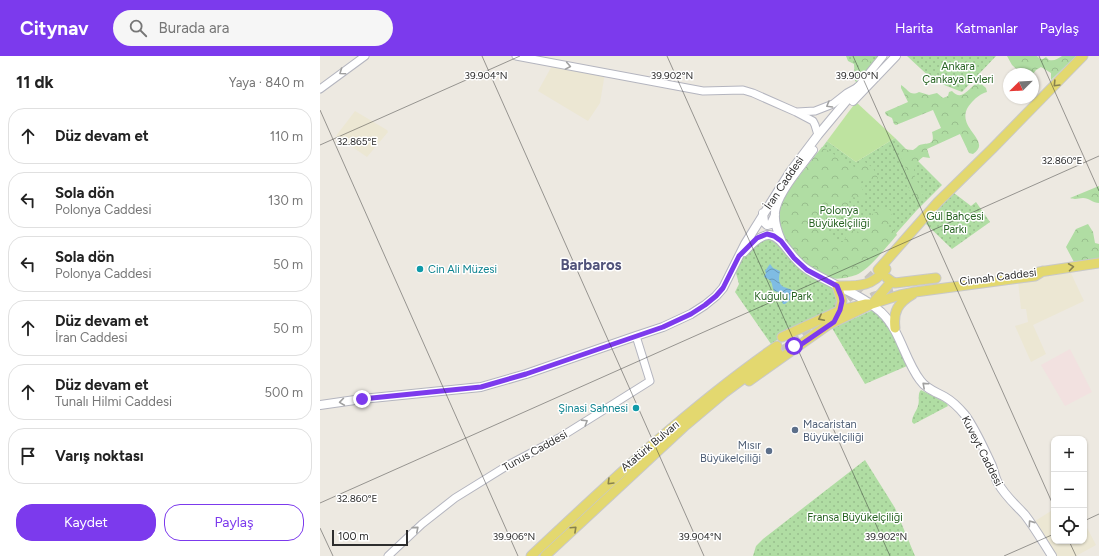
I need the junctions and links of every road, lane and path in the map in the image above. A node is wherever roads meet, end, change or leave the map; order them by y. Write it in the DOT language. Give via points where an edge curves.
graph roads {
  1 [pos="365,56"];
  2 [pos="516,56"];
  3 [pos="883,56"];
  4 [pos="896,56"];
  5 [pos="1083,56"];
  6 [pos="858,87"];
  7 [pos="320,89"];
  8 [pos="796,112"];
  9 [pos="818,135"];
  10 [pos="763,213"];
  11 [pos="775,214"];
  12 [pos="781,241"];
  13 [pos="739,256"];
  14 [pos="1099,263"];
  15 [pos="882,270"];
  16 [pos="1043,271"];
  17 [pos="936,278"];
  18 [pos="892,282"];
  19 [pos="837,286"];
  20 [pos="897,290"];
  21 [pos="916,292"];
  22 [pos="872,304"];
  23 [pos="840,310"];
  24 [pos="834,322"];
  25 [pos="895,328"];
  26 [pos="636,336"];
  27 [pos="782,337"];
  28 [pos="793,350"];
  29 [pos="320,405"];
  30 [pos="646,449"];
  31 [pos="652,458"];
  32 [pos="388,556"];
  33 [pos="531,556"];
  34 [pos="545,556"];
  35 [pos="1052,556"];
  1 -- 7 [label="street, one-way"];
  2 -- 8 [label="street, one-way" via="702,91 743,90"];
  3 -- 6 [label="street"];
  4 -- 11 [label="main road, İran Caddesi" via="853,101 820,141 782,194 775,207"];
  5 -- 15 [label="main road, one-way" via="938,202"];
  6 -- 8 [label="street, one-way" via="821,109"];
  6 -- 9 [label="main road, İran Caddesi"];
  8 -- 9 [label="street" via="813,121"];
  9 -- 10 [label="main road, İran Caddesi"];
  10 -- 11 [label="main road" via="767,225 771,224"];
  10 -- 13 [label="main road, İran Caddesi"];
  11 -- 12 [label="main road, İran Caddesi"];
  12 -- 13 [label="main road" via="767,234"];
  12 -- 19 [label="main road, Kuveyt Caddesi" via="802,266"];
  13 -- 26 [label="main road, İran Caddesi" via="723,288 705,305 663,327"];
  16 -- 14 [label="main road, Cinnah Caddesi, one-way"];
  15 -- 18 [label="main road"];
  15 -- 19 [label="main road" via="875,280 867,284"];
  16 -- 20 [label="main road, Cinnah Caddesi"];
  16 -- 21 [label="main road" via="1035,276"];
  17 -- 18 [label="main road"];
  18 -- 22 [label="main road"];
  19 -- 22 [label="main road, Kuveyt Caddesi"];
  19 -- 23 [label="main road" via="842,301"];
  21 -- 22 [label="main road"];
  21 -- 25 [label="main road" via="899,306 894,317"];
  22 -- 23 [label="main road"];
  22 -- 24 [label="main road"];
  22 -- 25 [label="main road, Kuveyt Caddesi"];
  23 -- 24 [label="main road"];
  23 -- 27 [label="main road, one-way"];
  24 -- 28 [label="main road"];
  35 -- 25 [label="main road, Kuveyt Caddesi, one-way" via="1032,524 998,483 964,414 920,381"];
  26 -- 29 [label="main road, İran Caddesi, one-way" via="481,387"];
  32 -- 26 [label="street, Tunus Caddesi, one-way" via="454,498 559,438 650,381"];
  27 -- 28 [label="main road" via="792,338"];
  27 -- 30 [label="main road" via="713,386 668,425"];
  28 -- 31 [label="main road" via="736,390"];
  30 -- 31 [label="main road, Atatürk Bulvarı" via="720,387 779,348 670,439"];
  30 -- 33 [label="main road, Atatürk Bulvarı, one-way"];
  34 -- 31 [label="main road, Atatürk Bulvarı, one-way"];
}
